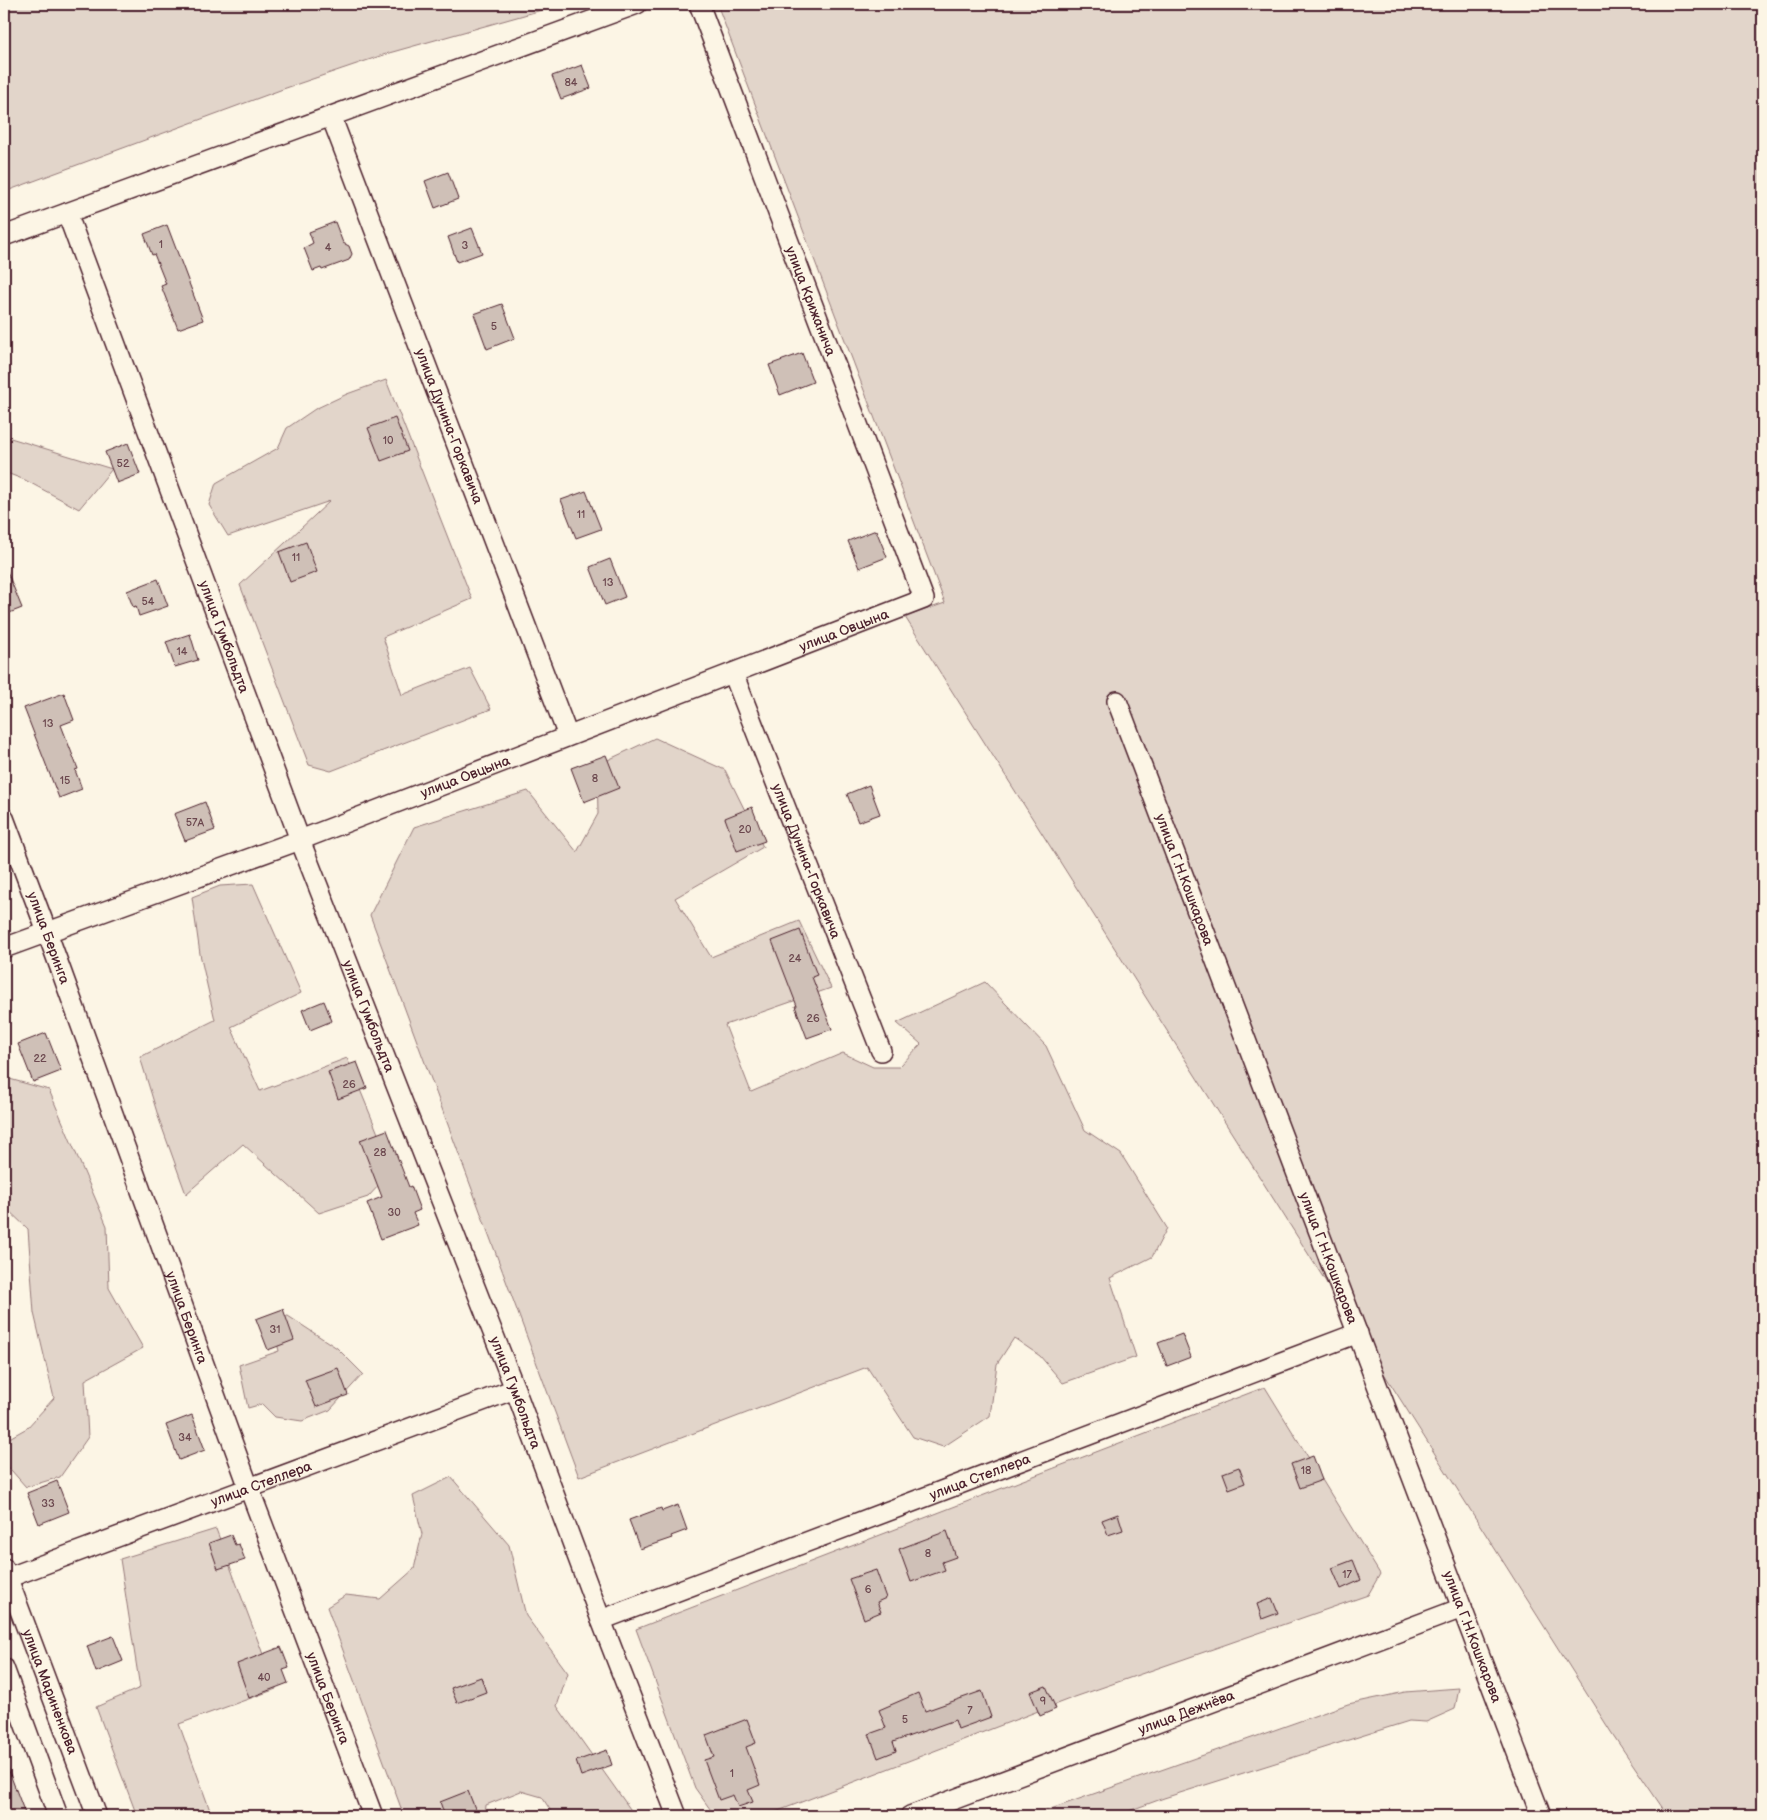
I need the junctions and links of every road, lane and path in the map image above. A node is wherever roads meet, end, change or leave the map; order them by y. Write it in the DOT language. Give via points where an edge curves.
graph roads {
  1 [pos="638,4"];
  2 [pos="699,4"];
  3 [pos="331,116"];
  4 [pos="67,213"];
  5 [pos="4,236"];
  6 [pos="924,599"];
  7 [pos="733,673"];
  8 [pos="1117,701"];
  9 [pos="568,736"];
  10 [pos="4,818"];
  11 [pos="300,840"];
  12 [pos="47,932"];
  13 [pos="4,948"];
  14 [pos="881,1051"];
  15 [pos="1358,1333"];
  16 [pos="516,1389"];
  17 [pos="249,1488"];
  18 [pos="6,1573"];
  19 [pos="1462,1608"];
  20 [pos="601,1620"];
  21 [pos="4,1668"];
  22 [pos="58,1816"];
  23 [pos="97,1816"];
  24 [pos="373,1816"];
  25 [pos="676,1816"];
  26 [pos="910,1816"];
  27 [pos="1541,1816"];
  1 -- 3 [label="street"];
  2 -- 6 [label="street, улица Крижанича"];
  3 -- 4 [label="street"];
  3 -- 9 [label="street, улица Дунина-Горкавича"];
  4 -- 5 [label="street"];
  4 -- 11 [label="street, улица Гумбольдта"];
  6 -- 7 [label="street, улица Овцына"];
  7 -- 9 [label="street, улица Овцына"];
  7 -- 14 [label="street, улица Дунина-Горкавича"];
  8 -- 15 [label="street, улица Г.Н.Кошкарова"];
  9 -- 11 [label="street, улица Овцына"];
  10 -- 12 [label="street, улица Беринга"];
  11 -- 12 [label="street, улица Овцына"];
  11 -- 16 [label="street, улица Гумбольдта"];
  12 -- 13 [label="street, улица Овцына"];
  12 -- 17 [label="street, улица Беринга"];
  15 -- 19 [label="street, улица Г.Н.Кошкарова"];
  15 -- 20 [label="street, улица Стеллера"];
  16 -- 17 [label="street, улица Стеллера"];
  16 -- 20 [label="street, улица Гумбольдта"];
  17 -- 18 [label="street, улица Стеллера"];
  17 -- 24 [label="street, улица Беринга"];
  18 -- 23 [label="street, улица Мариненкова"];
  19 -- 26 [label="street, улица Дежнёва"];
  19 -- 27 [label="street, улица Г.Н.Кошкарова"];
  20 -- 25 [label="street, улица Гумбольдта"];
  21 -- 22 [label="street"];
}
